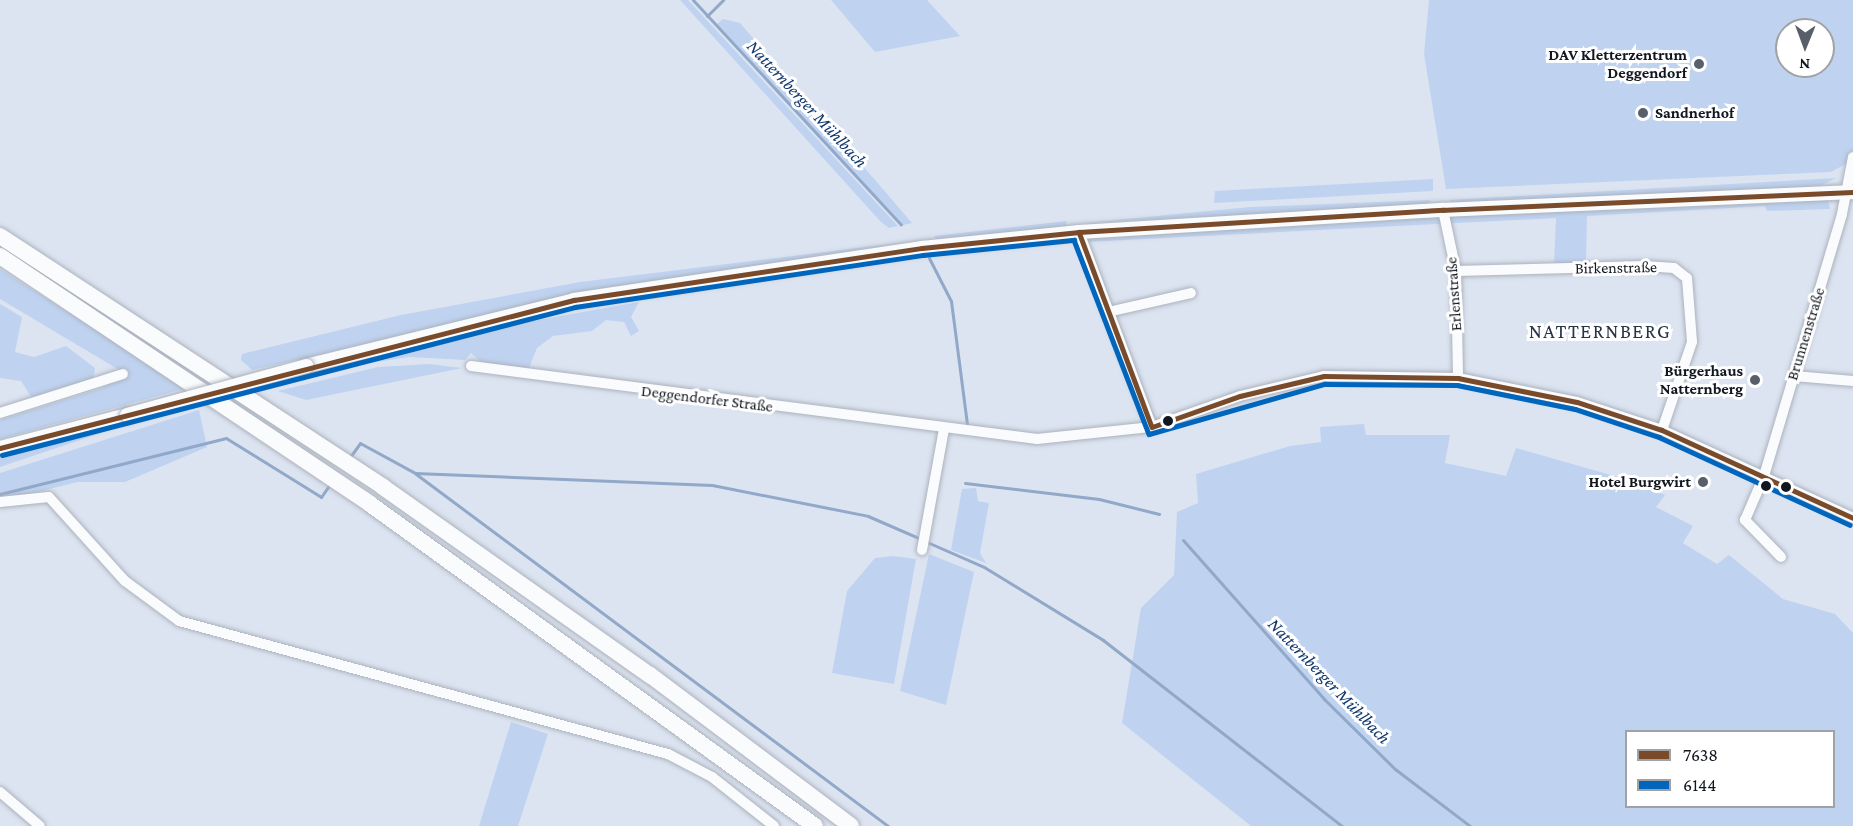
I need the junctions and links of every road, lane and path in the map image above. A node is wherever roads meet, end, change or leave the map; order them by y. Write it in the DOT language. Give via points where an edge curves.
graph roads {
  1 [pos="1853,157"];
  2 [pos="1851,192"];
  3 [pos="1443,210"];
  4 [pos="1079,232"];
  5 [pos="0,236"];
  6 [pos="0,256"];
  7 [pos="1456,271"];
  8 [pos="1191,293"];
  9 [pos="1108,312"];
  10 [pos="471,366"];
  11 [pos="123,374"];
  12 [pos="1794,376"];
  13 [pos="1458,378"];
  14 [pos="1853,381"];
  15 [pos="0,413"];
  16 [pos="1152,427"];
  17 [pos="944,429"];
  18 [pos="1662,430"];
  19 [pos="0,448"];
  20 [pos="1764,476"];
  21 [pos="0,502"];
  22 [pos="1848,511"];
  23 [pos="1853,518"];
  24 [pos="923,544"];
  25 [pos="1780,557"];
  26 [pos="0,792"];
  27 [pos="40,826"];
  28 [pos="774,826"];
  29 [pos="815,826"];
  30 [pos="851,826"];
  1 -- 2 [label="street, Brunnenstraße"];
  2 -- 3 [label="main road"];
  2 -- 12 [label="street, Brunnenstraße"];
  3 -- 4 [label="main road"];
  3 -- 7 [label="street, Erlenstraße"];
  4 -- 9 [label="street"];
  4 -- 19 [label="main road, bridge" via="922,248 574,300 306,366"];
  5 -- 30 [label="highway" via="353,467 650,675"];
  6 -- 29 [label="highway" via="343,485"];
  7 -- 13 [label="street, Erlenstraße"];
  7 -- 18 [label="street, Birkenstraße" via="1645,266 1674,268 1687,278 1692,342"];
  8 -- 9 [label="street"];
  9 -- 16 [label="street"];
  10 -- 17 [label="street, Deggendorfer Straße"];
  11 -- 15 [label="street"];
  12 -- 14 [label="street"];
  12 -- 20 [label="street, Brunnenstraße"];
  13 -- 16 [label="street, Deggendorfer Straße" via="1324,376 1240,396"];
  13 -- 18 [label="street, Deggendorfer Straße" via="1577,402"];
  16 -- 17 [label="street, Deggendorfer Straße" via="1037,439"];
  17 -- 24 [label="street"];
  18 -- 20 [label="street, Deggendorfer Straße"];
  20 -- 22 [label="street, Deggendorfer Straße"];
  20 -- 25 [label="street, Brunnenstraße" via="1745,519"];
  21 -- 28 [label="street" via="48,496 125,581 179,621 668,754 712,777"];
  22 -- 23 [label="street, Deggendorfer Straße"];
  26 -- 27 [label="street"];
}
